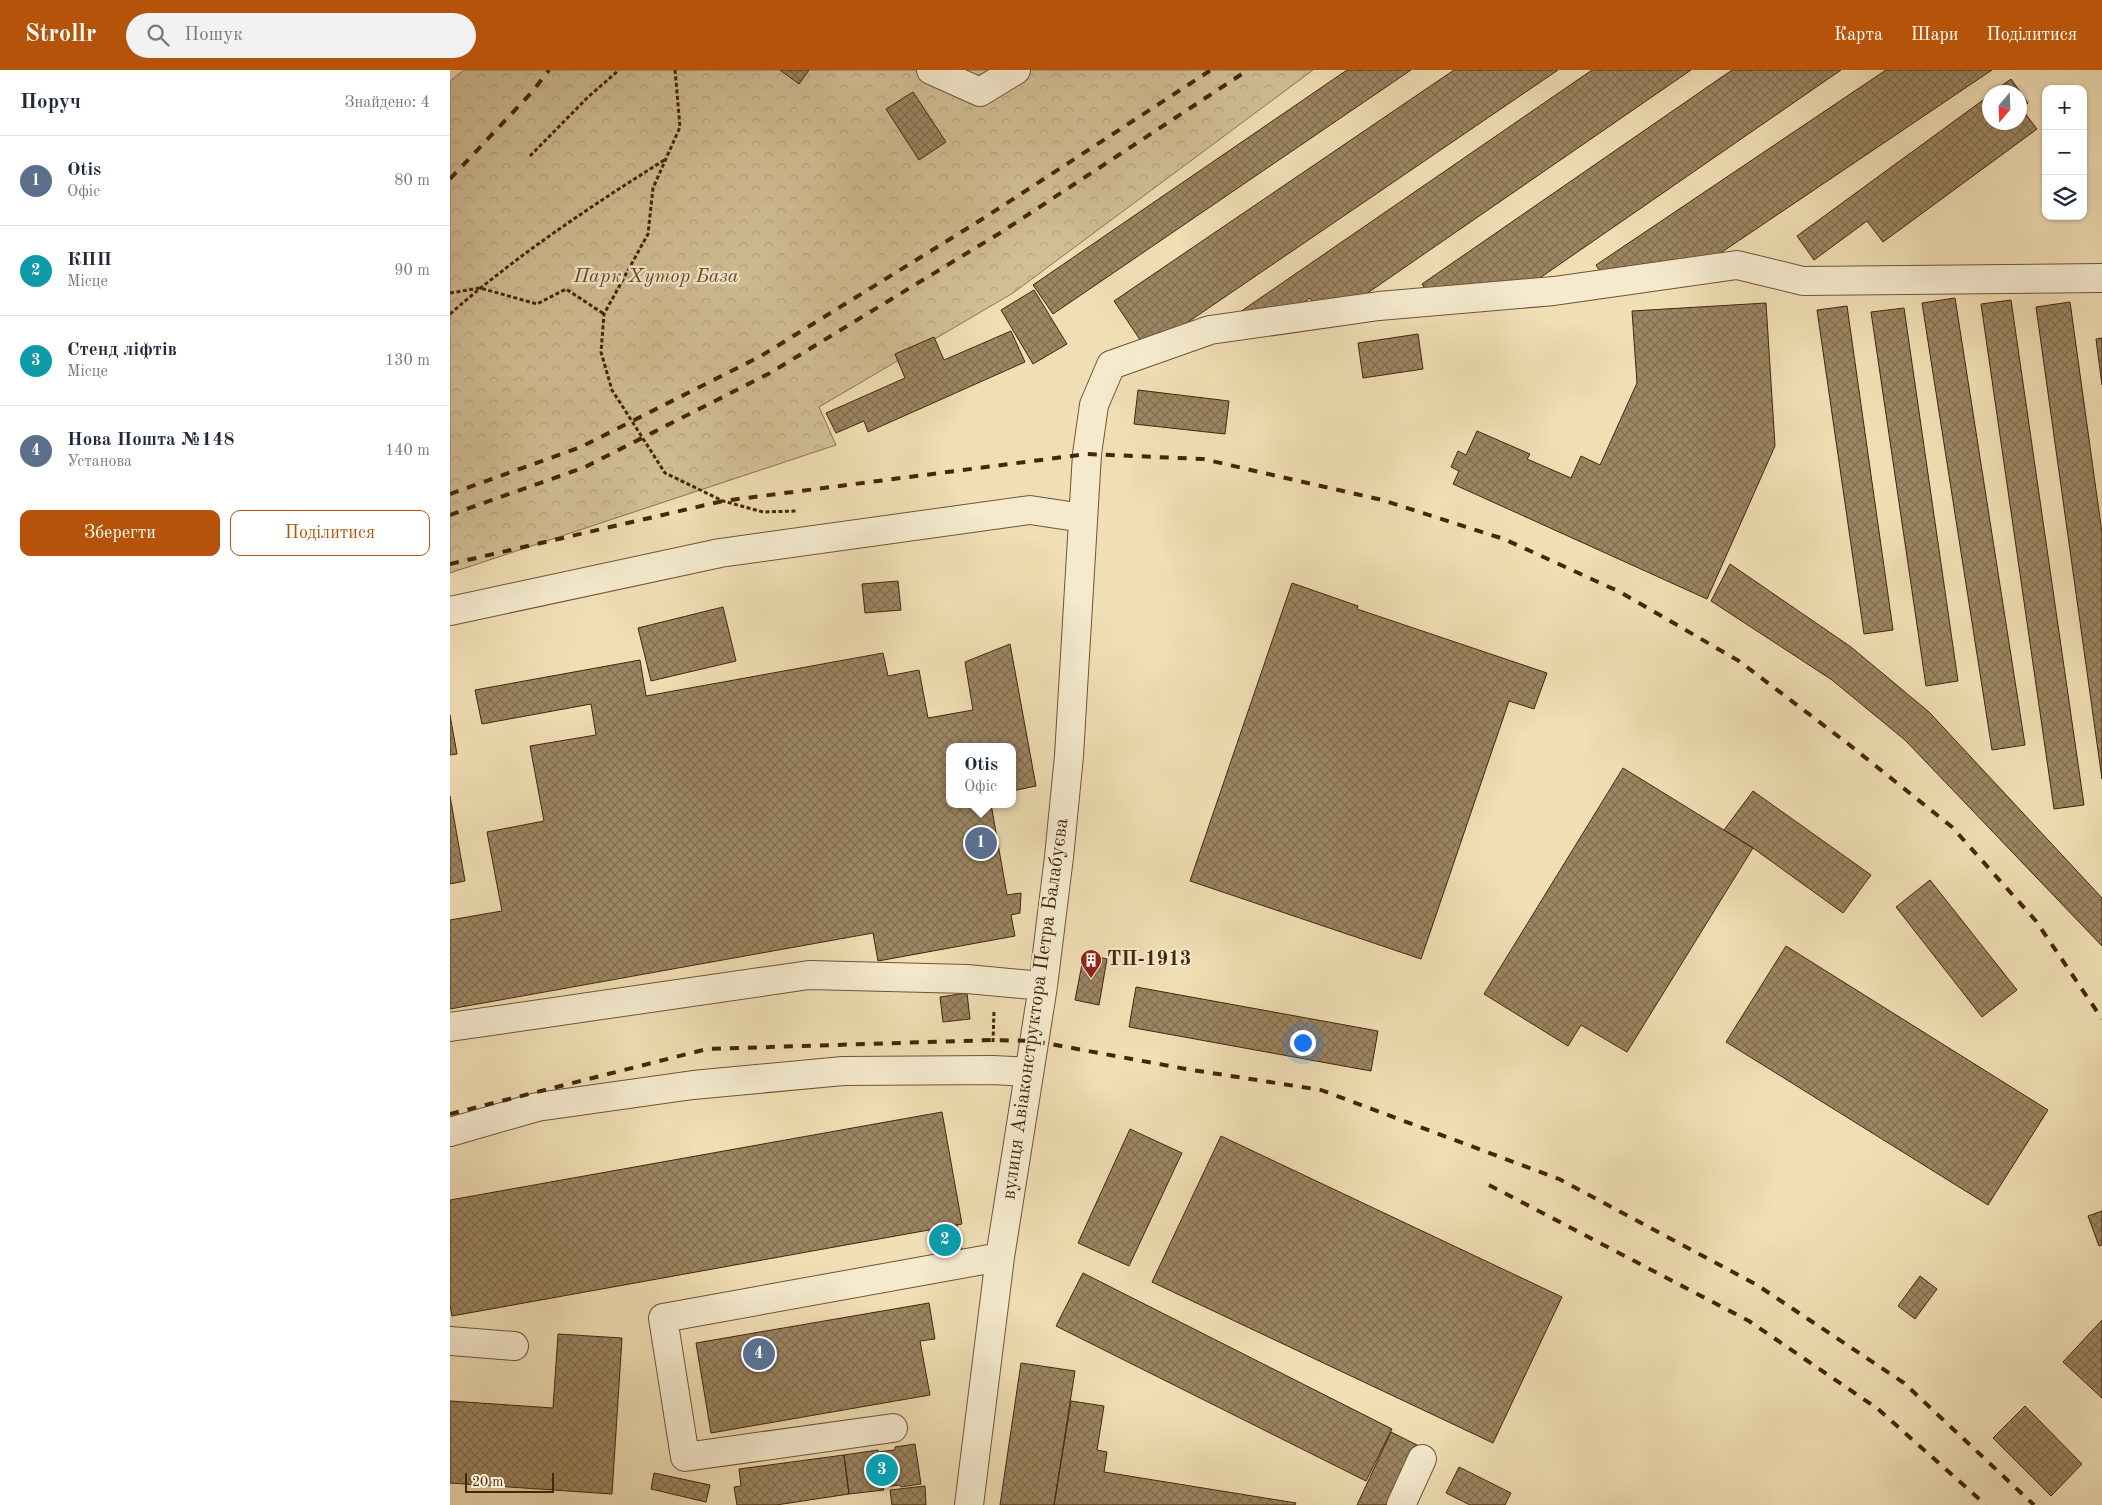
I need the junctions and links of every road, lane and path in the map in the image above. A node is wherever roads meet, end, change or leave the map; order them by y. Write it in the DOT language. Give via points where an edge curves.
graph roads {
  1 [pos="619,70"];
  2 [pos="675,70"];
  3 [pos="931,70"];
  4 [pos="1016,70"];
  5 [pos="530,156"];
  6 [pos="666,159"];
  7 [pos="2102,278"];
  8 [pos="480,288"];
  9 [pos="450,293"];
  10 [pos="450,314"];
  11 [pos="604,314"];
  12 [pos="802,511"];
  13 [pos="1083,518"];
  14 [pos="450,611"];
  15 [pos="1043,986"];
  16 [pos="450,1027"];
  17 [pos="1029,1072"];
  18 [pos="450,1132"];
  19 [pos="1000,1257"];
  20 [pos="450,1341"];
  21 [pos="514,1346"];
  22 [pos="893,1428"];
  23 [pos="1422,1459"];
  24 [pos="969,1505"];
  25 [pos="1402,1505"];
  1 -- 5 [label="path"];
  2 -- 6 [label="path" via="680,127"];
  3 -- 4 [label="street" via="980,92"];
  6 -- 8 [label="path" via="583,211"];
  6 -- 11 [label="path" via="653,188 648,234"];
  7 -- 13 [label="street, вулиця Авіаконструктора Петра Балабуєва" via="1803,281 1737,265 1554,291 1379,306 1210,330 1111,365 1094,406"];
  8 -- 9 [label="path"];
  8 -- 10 [label="path"];
  8 -- 11 [label="path" via="537,304 566,289"];
  11 -- 12 [label="path" via="601,352 612,390 665,472 723,502 763,512"];
  13 -- 14 [label="street" via="1030,510 720,553"];
  13 -- 15 [label="street, вулиця Авіаконструктора Петра Балабуєва" via="1069,756"];
  15 -- 16 [label="street" via="967,979 810,975"];
  15 -- 17 [label="street, вулиця Авіаконструктора Петра Балабуєва"];
  17 -- 18 [label="street" via="843,1072 693,1085 537,1107"];
  17 -- 19 [label="street, вулиця Авіаконструктора Петра Балабуєва"];
  19 -- 22 [label="street" via="663,1318 685,1457"];
  19 -- 24 [label="street, вулиця Авіаконструктора Петра Балабуєва"];
  20 -- 21 [label="street"];
  23 -- 25 [label="street"];
}
